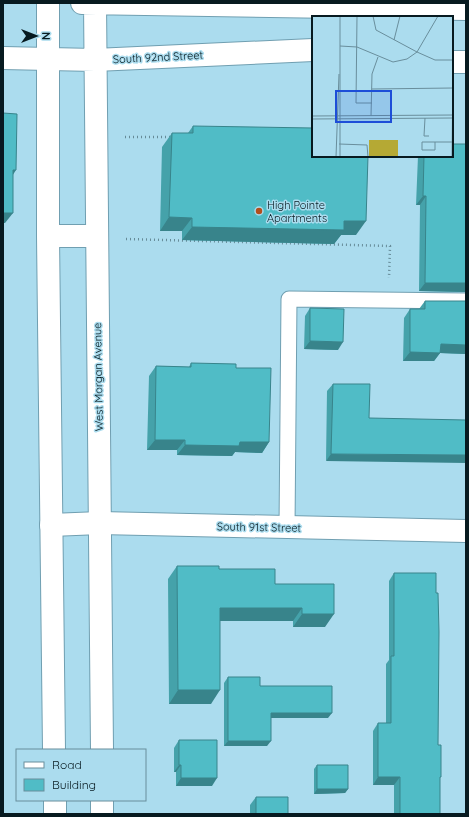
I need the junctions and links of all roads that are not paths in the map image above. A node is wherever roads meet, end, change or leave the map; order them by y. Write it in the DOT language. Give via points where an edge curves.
graph roads {
  1 [pos="48,3"];
  2 [pos="82,3"];
  3 [pos="94,3"];
  4 [pos="466,9"];
  5 [pos="312,50"];
  6 [pos="3,58"];
  7 [pos="47,59"];
  8 [pos="94,60"];
  9 [pos="453,62"];
  10 [pos="466,62"];
  11 [pos="48,236"];
  12 [pos="96,236"];
  13 [pos="466,301"];
  14 [pos="100,523"];
  15 [pos="51,525"];
  16 [pos="287,528"];
  17 [pos="466,531"];
  18 [pos="54,749"];
  19 [pos="102,749"];
  20 [pos="54,801"];
  21 [pos="102,801"];
  22 [pos="55,814"];
  23 [pos="102,814"];
  1 -- 7 [label="street"];
  2 -- 3 [label="street"];
  3 -- 4 [label="street"];
  3 -- 8 [label="street, West Morgan Avenue"];
  5 -- 8 [label="street, South 92nd Street"];
  6 -- 7 [label="street, South 92nd Street"];
  7 -- 8 [label="street, South 92nd Street"];
  7 -- 11 [label="street"];
  8 -- 12 [label="street, West Morgan Avenue"];
  9 -- 10 [label="street"];
  11 -- 12 [label="street"];
  11 -- 15 [label="street"];
  12 -- 14 [label="street, West Morgan Avenue"];
  13 -- 16 [label="lane" via="289,299"];
  14 -- 15 [label="street, South 91st Street"];
  14 -- 16 [label="street, South 91st Street"];
  14 -- 19 [label="street, West Morgan Avenue"];
  15 -- 18 [label="street"];
  16 -- 17 [label="street, South 91st Street"];
  20 -- 22 [label="street"];
  21 -- 23 [label="street"];
}
